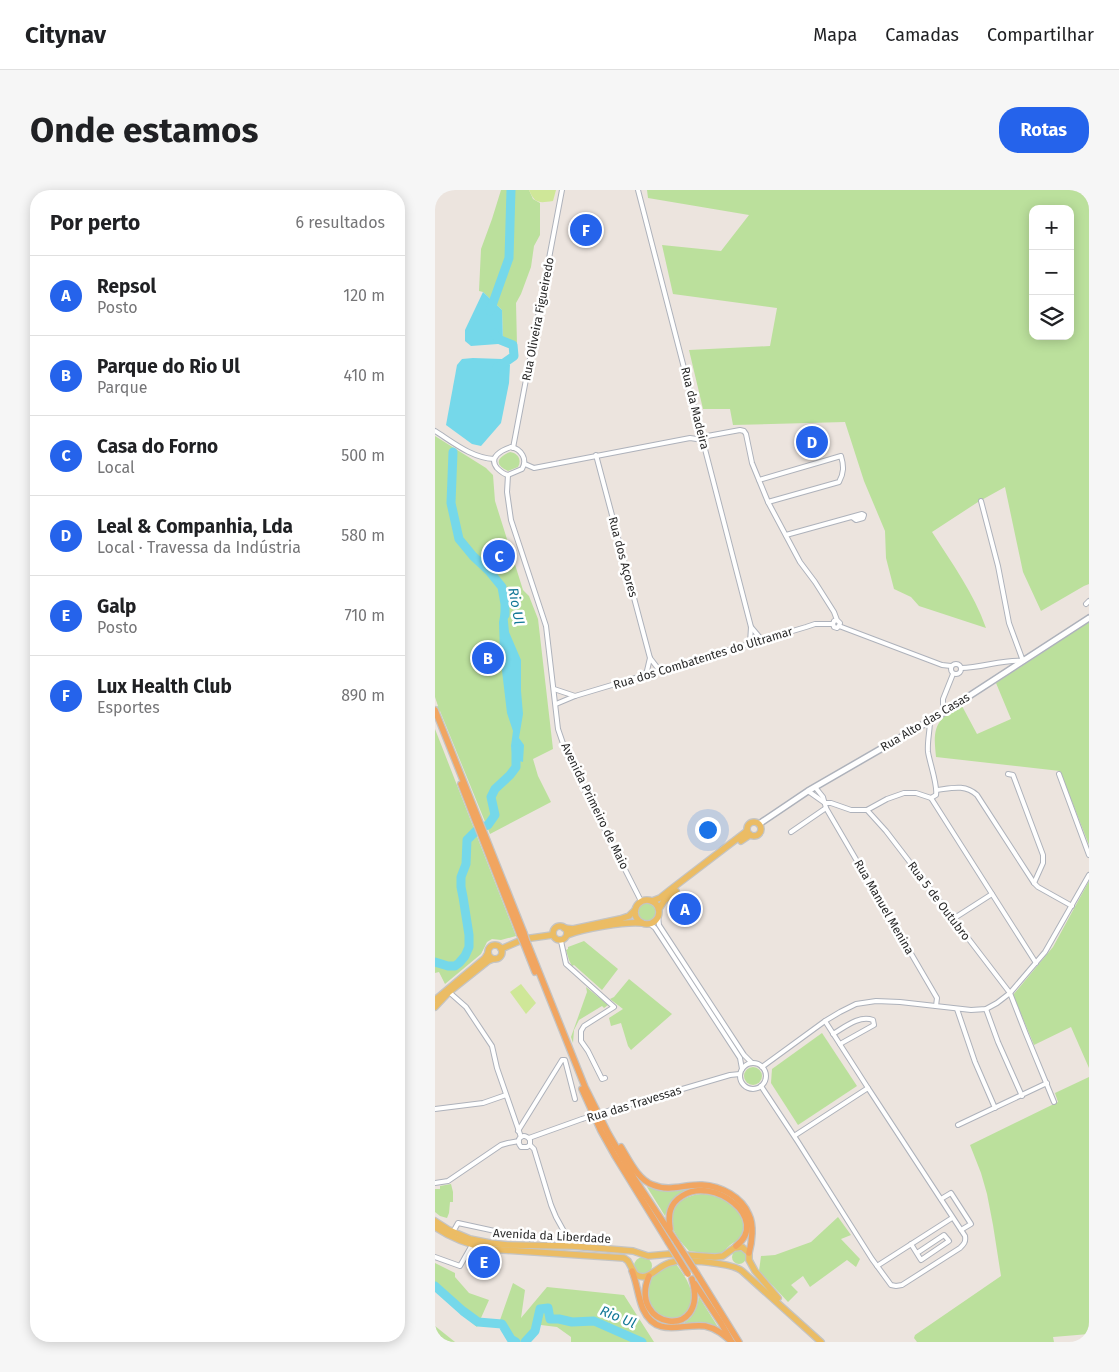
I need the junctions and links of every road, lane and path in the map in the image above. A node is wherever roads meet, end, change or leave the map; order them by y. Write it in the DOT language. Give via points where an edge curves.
graph roads {
  1 [pos="562,190"];
  2 [pos="638,190"];
  3 [pos="700,431"];
  4 [pos="435,432"];
  5 [pos="690,438"];
  6 [pos="702,439"];
  7 [pos="513,448"];
  8 [pos="597,456"];
  9 [pos="494,459"];
  10 [pos="525,464"];
  11 [pos="507,475"];
  12 [pos="759,480"];
  13 [pos="981,501"];
  14 [pos="768,502"];
  15 [pos="853,517"];
  16 [pos="786,535"];
  17 [pos="1089,618"];
  18 [pos="837,620"];
  19 [pos="833,624"];
  20 [pos="839,626"];
  21 [pos="751,627"];
  22 [pos="761,640"];
  23 [pos="750,643"];
  24 [pos="650,658"];
  25 [pos="1023,661"];
  26 [pos="951,666"];
  27 [pos="961,668"];
  28 [pos="660,671"];
  29 [pos="953,674"];
  30 [pos="646,675"];
  31 [pos="554,689"];
  32 [pos="575,696"];
  33 [pos="556,704"];
  34 [pos="435,710"];
  35 [pos="943,712"];
  36 [pos="435,719"];
  37 [pos="930,720"];
  38 [pos="1008,774"];
  39 [pos="1059,774"];
  40 [pos="815,787"];
  41 [pos="937,790"];
  42 [pos="808,791"];
  43 [pos="931,798"];
  44 [pos="825,805"];
  45 [pos="867,810"];
  46 [pos="759,824"];
  47 [pos="791,832"];
  48 [pos="749,833"];
  49 [pos="1089,855"];
  50 [pos="1089,875"];
  51 [pos="1034,883"];
  52 [pos="992,894"];
  53 [pos="641,901"];
  54 [pos="652,901"];
  55 [pos="1072,906"];
  56 [pos="659,909"];
  57 [pos="635,910"];
  58 [pos="658,916"];
  59 [pos="953,919"];
  60 [pos="641,923"];
  61 [pos="650,924"];
  62 [pos="565,928"];
  63 [pos="522,934"];
  64 [pos="553,935"];
  65 [pos="567,935"];
  66 [pos="561,940"];
  67 [pos="526,943"];
  68 [pos="501,949"];
  69 [pos="489,953"];
  70 [pos="493,959"];
  71 [pos="1036,963"];
  72 [pos="449,992"];
  73 [pos="1010,993"];
  74 [pos="435,1000"];
  75 [pos="435,1006"];
  76 [pos="936,1006"];
  77 [pos="957,1009"];
  78 [pos="986,1009"];
  79 [pos="825,1021"];
  80 [pos="833,1034"];
  81 [pos="840,1044"];
  82 [pos="752,1063"];
  83 [pos="762,1067"];
  84 [pos="742,1069"];
  85 [pos="740,1074"];
  86 [pos="605,1078"];
  87 [pos="1047,1083"];
  88 [pos="761,1086"];
  89 [pos="868,1088"];
  90 [pos="506,1095"];
  91 [pos="1022,1096"];
  92 [pos="575,1099"];
  93 [pos="1054,1102"];
  94 [pos="995,1108"];
  95 [pos="435,1109"];
  96 [pos="603,1121"];
  97 [pos="959,1125"];
  98 [pos="518,1131"];
  99 [pos="794,1136"];
  100 [pos="529,1138"];
  101 [pos="520,1139"];
  102 [pos="530,1145"];
  103 [pos="435,1183"];
  104 [pos="941,1199"];
  105 [pos="952,1218"];
  106 [pos="435,1221"];
  107 [pos="435,1228"];
  108 [pos="961,1230"];
  109 [pos="453,1232"];
  110 [pos="670,1232"];
  111 [pos="532,1239"];
  112 [pos="949,1242"];
  113 [pos="911,1244"];
  114 [pos="472,1245"];
  115 [pos="572,1246"];
  116 [pos="736,1246"];
  117 [pos="955,1251"];
  118 [pos="729,1252"];
  119 [pos="749,1253"];
  120 [pos="917,1253"];
  121 [pos="644,1255"];
  122 [pos="435,1257"];
  123 [pos="749,1260"];
  124 [pos="877,1266"];
  125 [pos="736,1267"];
  126 [pos="632,1269"];
  127 [pos="650,1274"];
  128 [pos="690,1276"];
  129 [pos="790,1313"];
  130 [pos="732,1342"];
  131 [pos="739,1342"];
  132 [pos="821,1342"];
  1 -- 7 [label="street, Rua Oliveira Figueiredo"];
  2 -- 3 [label="street, Rua da Madeira"];
  3 -- 5 [label="street"];
  3 -- 6 [label="street, Rua da Madeira"];
  4 -- 9 [label="street" via="483,459"];
  5 -- 6 [label="street"];
  5 -- 8 [label="street"];
  6 -- 12 [label="street" via="743,431"];
  6 -- 21 [label="street, Rua da Madeira"];
  7 -- 9 [label="street" via="498,453"];
  7 -- 10 [label="street" via="524,458"];
  8 -- 10 [label="street" via="534,468"];
  8 -- 24 [label="street, Rua dos Açores"];
  9 -- 11 [label="street" via="495,466"];
  10 -- 11 [label="street" via="522,469"];
  11 -- 31 [label="street, Avenida Primeiro de Maio" via="511,520 546,626"];
  12 -- 14 [label="street"];
  12 -- 14 [label="street" via="841,456 844,465 839,482"];
  13 -- 25 [label="street" via="999,566 1009,623"];
  14 -- 16 [label="street"];
  15 -- 16 [label="street"];
  16 -- 18 [label="street"];
  17 -- 25 [label="main road, Rua Alto das Casas"];
  18 -- 19 [label="street"];
  18 -- 20 [label="street"];
  19 -- 20 [label="street"];
  19 -- 22 [label="street, Rua dos Combatentes do Ultramar" via="815,624"];
  20 -- 26 [label="street"];
  21 -- 22 [label="street, Rua da Madeira"];
  21 -- 23 [label="street, Rua da Madeira"];
  22 -- 23 [label="street, Rua dos Combatentes do Ultramar"];
  23 -- 28 [label="street, Rua dos Combatentes do Ultramar"];
  24 -- 28 [label="street, Rua dos Açores"];
  24 -- 30 [label="street, Rua dos Açores"];
  25 -- 27 [label="street"];
  25 -- 35 [label="main road, Rua Alto das Casas"];
  26 -- 27 [label="street" via="956,664"];
  26 -- 29 [label="street"];
  27 -- 29 [label="street" via="961,672"];
  28 -- 30 [label="street, Rua dos Combatentes do Ultramar"];
  29 -- 35 [label="street" via="943,698"];
  30 -- 32 [label="street, Rua dos Combatentes do Ultramar"];
  31 -- 32 [label="street"];
  31 -- 33 [label="street, Avenida Primeiro de Maio"];
  32 -- 33 [label="street, Rua dos Combatentes do Ultramar"];
  33 -- 53 [label="street, Avenida Primeiro de Maio" via="558,729 567,755"];
  34 -- 63 [label="highway"];
  35 -- 37 [label="main road, Rua Alto das Casas"];
  36 -- 63 [label="highway"];
  37 -- 40 [label="main road, Rua Alto das Casas"];
  37 -- 41 [label="street" via="928,749"];
  38 -- 51 [label="street" via="1013,775 1043,855"];
  39 -- 49 [label="street"];
  40 -- 42 [label="main road, Rua Alto das Casas"];
  40 -- 44 [label="street, Rua Manuel Menina"];
  41 -- 43 [label="street"];
  41 -- 51 [label="street" via="955,787 972,791"];
  42 -- 44 [label="street"];
  42 -- 46 [label="main road, Rua Alto das Casas"];
  43 -- 45 [label="street" via="904,793"];
  43 -- 52 [label="street"];
  44 -- 45 [label="street" via="831,803 851,810"];
  44 -- 47 [label="street"];
  44 -- 76 [label="street, Rua Manuel Menina" via="937,998"];
  45 -- 59 [label="street, Rua 5 de Outubro"];
  46 -- 48 [label="main road" via="751,823"];
  46 -- 48 [label="main road" via="759,835"];
  48 -- 54 [label="main road"];
  48 -- 56 [label="main road" via="664,901"];
  50 -- 55 [label="street"];
  51 -- 55 [label="street"];
  52 -- 59 [label="street"];
  52 -- 71 [label="street"];
  53 -- 54 [label="main road"];
  53 -- 57 [label="main road"];
  54 -- 56 [label="main road"];
  55 -- 71 [label="street"];
  56 -- 58 [label="main road"];
  57 -- 60 [label="main road"];
  57 -- 62 [label="main road" via="620,919"];
  58 -- 61 [label="main road"];
  58 -- 82 [label="street" via="659,925"];
  59 -- 73 [label="street, Rua 5 de Outubro"];
  60 -- 61 [label="main road"];
  60 -- 65 [label="main road"];
  61 -- 84 [label="street" via="740,1058"];
  62 -- 64 [label="main road" via="556,927"];
  62 -- 65 [label="main road"];
  63 -- 67 [label="highway, bridge"];
  64 -- 66 [label="main road"];
  64 -- 68 [label="main road" via="524,939"];
  65 -- 66 [label="main road"];
  66 -- 86 [label="street" via="567,964 614,1006 581,1031 581,1041 602,1079"];
  67 -- 96 [label="highway" via="581,1079"];
  67 -- 128 [label="highway, bridge" via="601,1132"];
  68 -- 69 [label="main road" via="492,946"];
  68 -- 70 [label="main road" via="500,956"];
  69 -- 70 [label="main road"];
  69 -- 74 [label="main road"];
  70 -- 72 [label="main road"];
  71 -- 73 [label="street"];
  72 -- 75 [label="main road"];
  72 -- 90 [label="street" via="466,1007 492,1046"];
  73 -- 78 [label="street"];
  73 -- 87 [label="street, Rua 5 de Outubro"];
  76 -- 77 [label="street"];
  76 -- 79 [label="street" via="877,1001 856,1004"];
  77 -- 78 [label="street"];
  77 -- 94 [label="street"];
  78 -- 91 [label="street"];
  79 -- 80 [label="street"];
  79 -- 83 [label="street"];
  80 -- 81 [label="street"];
  80 -- 81 [label="street" via="853,1022 866,1018 873,1020 873,1025"];
  81 -- 89 [label="street"];
  82 -- 83 [label="street"];
  82 -- 84 [label="street"];
  83 -- 88 [label="street" via="765,1076"];
  84 -- 85 [label="street"];
  85 -- 88 [label="street" via="746,1087 754,1089"];
  85 -- 100 [label="street, Rua das Travessas, bridge" via="611,1110"];
  87 -- 91 [label="street"];
  87 -- 93 [label="street, Rua 5 de Outubro"];
  88 -- 99 [label="street"];
  89 -- 99 [label="street"];
  89 -- 104 [label="street"];
  90 -- 95 [label="street" via="483,1103"];
  90 -- 98 [label="street"];
  91 -- 94 [label="street"];
  92 -- 98 [label="street" via="565,1060 562,1060"];
  94 -- 97 [label="street"];
  96 -- 110 [label="highway" via="634,1178"];
  96 -- 119 [label="highway" via="636,1171 648,1183 662,1188 704,1185 732,1194 750,1216"];
  98 -- 101 [label="street"];
  99 -- 124 [label="street"];
  100 -- 101 [label="street"];
  100 -- 102 [label="street"];
  101 -- 102 [label="street" via="519,1145 523,1148"];
  101 -- 103 [label="street" via="501,1146 448,1181"];
  102 -- 115 [label="street" via="535,1149 556,1217"];
  104 -- 105 [label="street"];
  104 -- 108 [label="street" via="951,1193 971,1224"];
  105 -- 108 [label="street"];
  105 -- 113 [label="street"];
  106 -- 109 [label="main road, Avenida da Liberdade"];
  107 -- 114 [label="main road, Avenida da Liberdade"];
  108 -- 117 [label="street" via="966,1240"];
  109 -- 111 [label="street" via="458,1222"];
  109 -- 115 [label="main road, Avenida da Liberdade" via="470,1239 507,1245"];
  110 -- 116 [label="highway" via="669,1212 679,1198 695,1190 718,1193 735,1204 745,1218 745,1238"];
  110 -- 131 [label="highway, bridge"];
  112 -- 117 [label="street"];
  112 -- 120 [label="street" via="944,1235"];
  112 -- 120 [label="street" via="921,1260"];
  113 -- 120 [label="street"];
  113 -- 124 [label="street"];
  114 -- 122 [label="street" via="461,1266"];
  114 -- 126 [label="main road, Avenida da Liberdade" via="489,1249 618,1257 628,1261"];
  115 -- 121 [label="main road, Avenida da Liberdade" via="633,1251"];
  116 -- 118 [label="main road"];
  116 -- 119 [label="main road" via="745,1248"];
  117 -- 124 [label="street" via="902,1285 891,1285"];
  118 -- 121 [label="main road, Avenida da Liberdade" via="723,1256"];
  118 -- 125 [label="main road" via="729,1261"];
  119 -- 123 [label="main road"];
  121 -- 126 [label="main road" via="632,1260"];
  121 -- 127 [label="main road" via="654,1263"];
  123 -- 125 [label="main road" via="745,1266"];
  123 -- 129 [label="main road"];
  125 -- 127 [label="main road" via="673,1261"];
  125 -- 129 [label="main road"];
  126 -- 127 [label="main road, Avenida da Liberdade" via="641,1278"];
  126 -- 130 [label="highway" via="643,1308 654,1322 677,1328 706,1326 717,1329"];
  127 -- 128 [label="highway" via="646,1289 651,1313 663,1322 671,1323 684,1320 692,1312 695,1291"];
  128 -- 130 [label="highway"];
  129 -- 132 [label="main road"];
}
